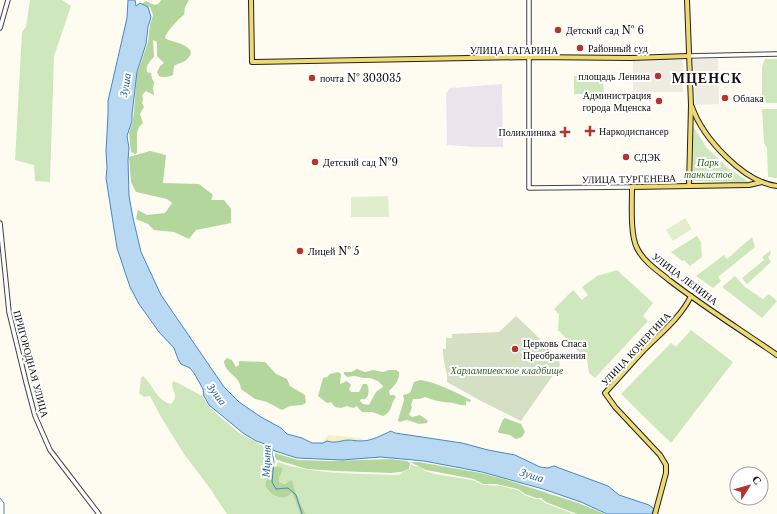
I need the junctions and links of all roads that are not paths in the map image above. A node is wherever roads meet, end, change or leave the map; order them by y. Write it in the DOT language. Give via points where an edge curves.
graph roads {
  1 [pos="8,0"];
  2 [pos="251,0"];
  3 [pos="529,0"];
  4 [pos="687,0"];
  5 [pos="0,28"];
  6 [pos="777,54"];
  7 [pos="688,56"];
  8 [pos="530,57"];
  9 [pos="691,105"];
  10 [pos="762,182"];
  11 [pos="689,186"];
  12 [pos="777,186"];
  13 [pos="632,187"];
  14 [pos="0,223"];
  15 [pos="691,296"];
  16 [pos="777,355"];
  17 [pos="99,514"];
  18 [pos="654,514"];
  1 -- 5 [label="street"];
  2 -- 8 [label="main road, УЛИЦА ГАГАРИНА" via="252,62"];
  3 -- 8 [label="street"];
  4 -- 7 [label="main road"];
  6 -- 7 [label="street, УЛИЦА ГАГАРИНА"];
  7 -- 8 [label="main road, УЛИЦА ГАГАРИНА"];
  7 -- 9 [label="main road"];
  8 -- 13 [label="street, УЛИЦА ТУРГЕНЕВА" via="529,188"];
  9 -- 10 [label="main road" via="713,144 732,162"];
  9 -- 11 [label="main road"];
  10 -- 11 [label="main road, УЛИЦА ТУРГЕНЕВА" via="749,186"];
  10 -- 12 [label="main road, УЛИЦА ТУРГЕНЕВА"];
  11 -- 13 [label="main road, УЛИЦА ТУРГЕНЕВА"];
  13 -- 15 [label="main road, УЛИЦА ЛЕНИНА" via="637,248 657,270"];
  14 -- 17 [label="street, ПРИГОРОДНАЯ УЛИЦА" via="9,312 35,416 52,453"];
  15 -- 16 [label="main road, УЛИЦА ЛЕНИНА"];
  15 -- 18 [label="main road, УЛИЦА КОЧЕРГИНА" via="679,315 605,393 666,465"];
}
